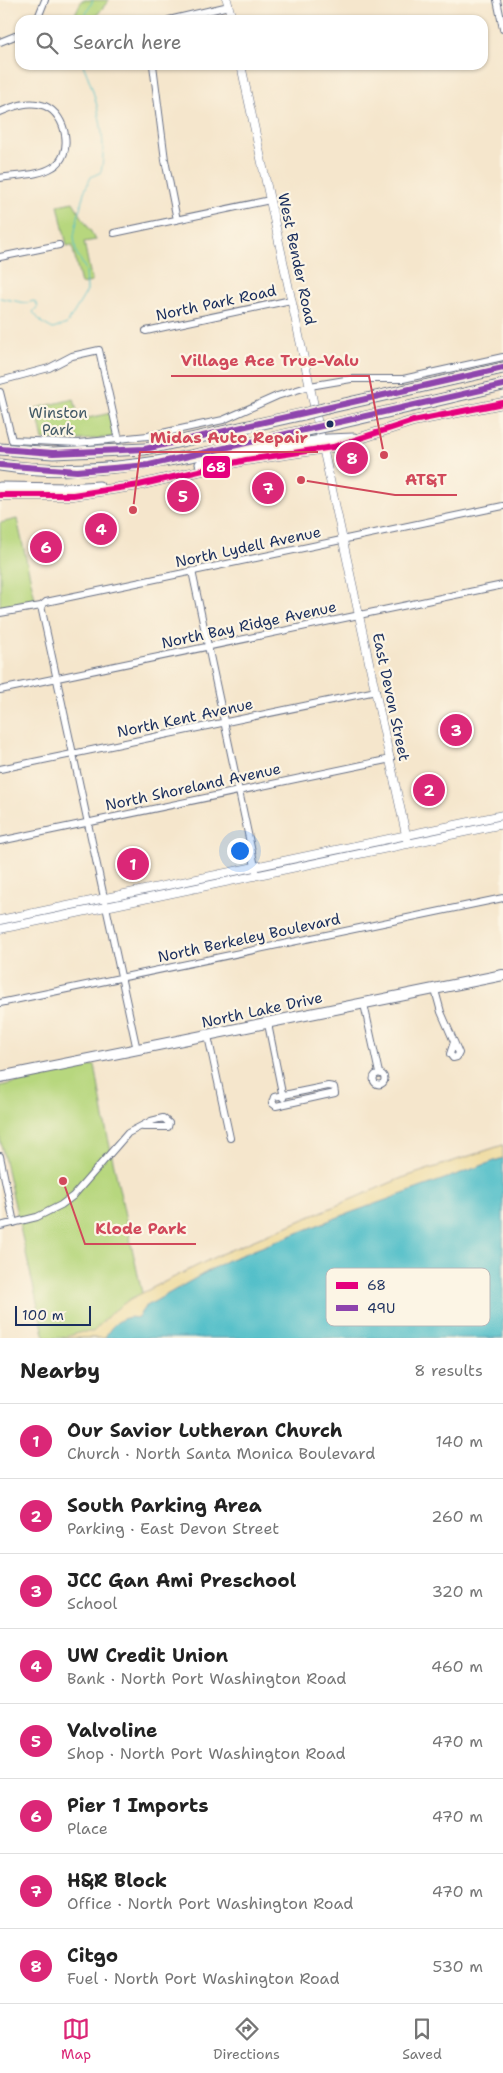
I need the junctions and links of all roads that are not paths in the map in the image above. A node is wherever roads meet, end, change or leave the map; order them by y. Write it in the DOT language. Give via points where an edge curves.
graph roads {
  1 [pos="45,0"];
  2 [pos="497,0"];
  3 [pos="228,3"];
  4 [pos="39,15"];
  5 [pos="186,15"];
  6 [pos="503,29"];
  7 [pos="15,36"];
  8 [pos="0,42"];
  9 [pos="154,70"];
  10 [pos="242,70"];
  11 [pos="0,112"];
  12 [pos="0,178"];
  13 [pos="270,200"];
  14 [pos="177,220"];
  15 [pos="114,233"];
  16 [pos="59,245"];
  17 [pos="0,257"];
  18 [pos="291,300"];
  19 [pos="146,331"];
  20 [pos="503,357"];
  21 [pos="503,368"];
  22 [pos="0,381"];
  23 [pos="503,385"];
  24 [pos="310,386"];
  25 [pos="0,392"];
  26 [pos="503,403"];
  27 [pos="119,440"];
  28 [pos="322,445"];
  29 [pos="0,448"];
  30 [pos="0,465"];
  31 [pos="0,487"];
  32 [pos="0,495"];
  33 [pos="503,506"];
  34 [pos="343,540"];
  35 [pos="192,571"];
  36 [pos="503,585"];
  37 [pos="41,606"];
  38 [pos="0,613"];
  39 [pos="359,615"];
  40 [pos="208,646"];
  41 [pos="57,678"];
  42 [pos="0,690"];
  43 [pos="376,691"];
  44 [pos="224,723"];
  45 [pos="73,754"];
  46 [pos="391,759"];
  47 [pos="0,769"];
  48 [pos="239,791"];
  49 [pos="503,815"];
  50 [pos="88,822"];
  51 [pos="503,824"];
  52 [pos="407,835"];
  53 [pos="0,841"];
  54 [pos="408,844"];
  55 [pos="255,866"];
  56 [pos="257,876"];
  57 [pos="503,898"];
  58 [pos="105,902"];
  59 [pos="0,920"];
  60 [pos="0,929"];
  61 [pos="503,975"];
  62 [pos="122,978"];
  63 [pos="435,990"];
  64 [pos="0,1004"];
  65 [pos="364,1004"];
  66 [pos="268,1024"];
  67 [pos="208,1036"];
  68 [pos="454,1042"];
  69 [pos="137,1050"];
  70 [pos="379,1073"];
  71 [pos="27,1074"];
  72 [pos="0,1077"];
  73 [pos="0,1082"];
  74 [pos="282,1095"];
  75 [pos="284,1104"];
  76 [pos="143,1127"];
  77 [pos="230,1138"];
  78 [pos="0,1156"];
  79 [pos="14,1223"];
  80 [pos="0,1226"];
  1 -- 4 [label="street"];
  2 -- 6 [label="street"];
  3 -- 5 [label="street"];
  7 -- 8 [label="street"];
  9 -- 14 [label="street" via="165,160"];
  10 -- 13 [label="street, West Bender Road"];
  11 -- 12 [label="street" via="25,104 46,107 59,119 66,138 58,163 46,170"];
  13 -- 14 [label="street"];
  13 -- 18 [label="street, West Bender Road"];
  14 -- 15 [label="street"];
  16 -- 17 [label="street"];
  18 -- 19 [label="street, North Park Road"];
  18 -- 24 [label="street, West Bender Road"];
  20 -- 24 [label="street" via="403,379 351,380"];
  21 -- 29 [label="highway, bridge" via="145,448 53,453"];
  22 -- 27 [label="street" via="99,350"];
  23 -- 30 [label="highway, bridge" via="149,465 77,470"];
  24 -- 27 [label="street" via="277,396 223,420"];
  24 -- 28 [label="street, West Bender Road"];
  25 -- 27 [label="street" via="11,440 68,443"];
  26 -- 28 [label="main road"];
  28 -- 31 [label="main road" via="255,450 114,484 69,488"];
  28 -- 32 [label="main road" via="106,490 54,496"];
  28 -- 34 [label="street, West Bender Road"];
  33 -- 34 [label="street, North Lydell Avenue"];
  34 -- 35 [label="street, North Lydell Avenue"];
  34 -- 39 [label="street, East Devon Street"];
  35 -- 37 [label="street, North Lydell Avenue" via="46,602"];
  35 -- 40 [label="street"];
  36 -- 39 [label="street, North Bay Ridge Avenue"];
  37 -- 38 [label="street, North Lydell Avenue"];
  37 -- 41 [label="street"];
  39 -- 40 [label="street, North Bay Ridge Avenue"];
  39 -- 43 [label="street, East Devon Street"];
  40 -- 41 [label="street, North Bay Ridge Avenue"];
  40 -- 44 [label="street"];
  41 -- 42 [label="street, North Bay Ridge Avenue"];
  41 -- 45 [label="street"];
  43 -- 44 [label="street, North Kent Avenue"];
  43 -- 46 [label="street, East Devon Street"];
  44 -- 45 [label="street, North Kent Avenue"];
  44 -- 48 [label="street"];
  45 -- 47 [label="street, North Kent Avenue"];
  45 -- 50 [label="street"];
  46 -- 48 [label="street, North Shoreland Avenue"];
  46 -- 52 [label="street, East Devon Street"];
  48 -- 50 [label="street, North Shoreland Avenue"];
  48 -- 55 [label="street"];
  49 -- 52 [label="street"];
  50 -- 53 [label="street, North Shoreland Avenue"];
  50 -- 58 [label="street"];
  51 -- 54 [label="street"];
  52 -- 54 [label="street, East Devon Street"];
  52 -- 55 [label="street"];
  54 -- 56 [label="street"];
  55 -- 56 [label="street"];
  55 -- 58 [label="street"];
  56 -- 58 [label="street"];
  57 -- 62 [label="street, North Berkeley Boulevard"];
  58 -- 59 [label="street"];
  58 -- 60 [label="street"];
  58 -- 62 [label="street"];
  61 -- 63 [label="main road, North Lake Drive"];
  62 -- 64 [label="street, North Berkeley Boulevard"];
  62 -- 69 [label="street"];
  63 -- 65 [label="main road, North Lake Drive"];
  63 -- 68 [label="street"];
  65 -- 66 [label="main road, North Lake Drive"];
  65 -- 70 [label="street"];
  66 -- 67 [label="main road, North Lake Drive"];
  66 -- 74 [label="street"];
  67 -- 69 [label="main road, North Lake Drive"];
  67 -- 77 [label="street"];
  69 -- 71 [label="main road, North Lake Drive"];
  71 -- 72 [label="main road, North Lake Drive"];
  71 -- 73 [label="main road, North Lake Drive"];
  74 -- 75 [label="street"];
  74 -- 75 [label="street" via="272,1098 272,1103 276,1106"];
  74 -- 75 [label="street" via="328,1086 335,1088 330,1095"];
  76 -- 79 [label="street" via="124,1137 84,1185 61,1205 37,1217"];
  78 -- 79 [label="street"];
  79 -- 80 [label="street"];
}
